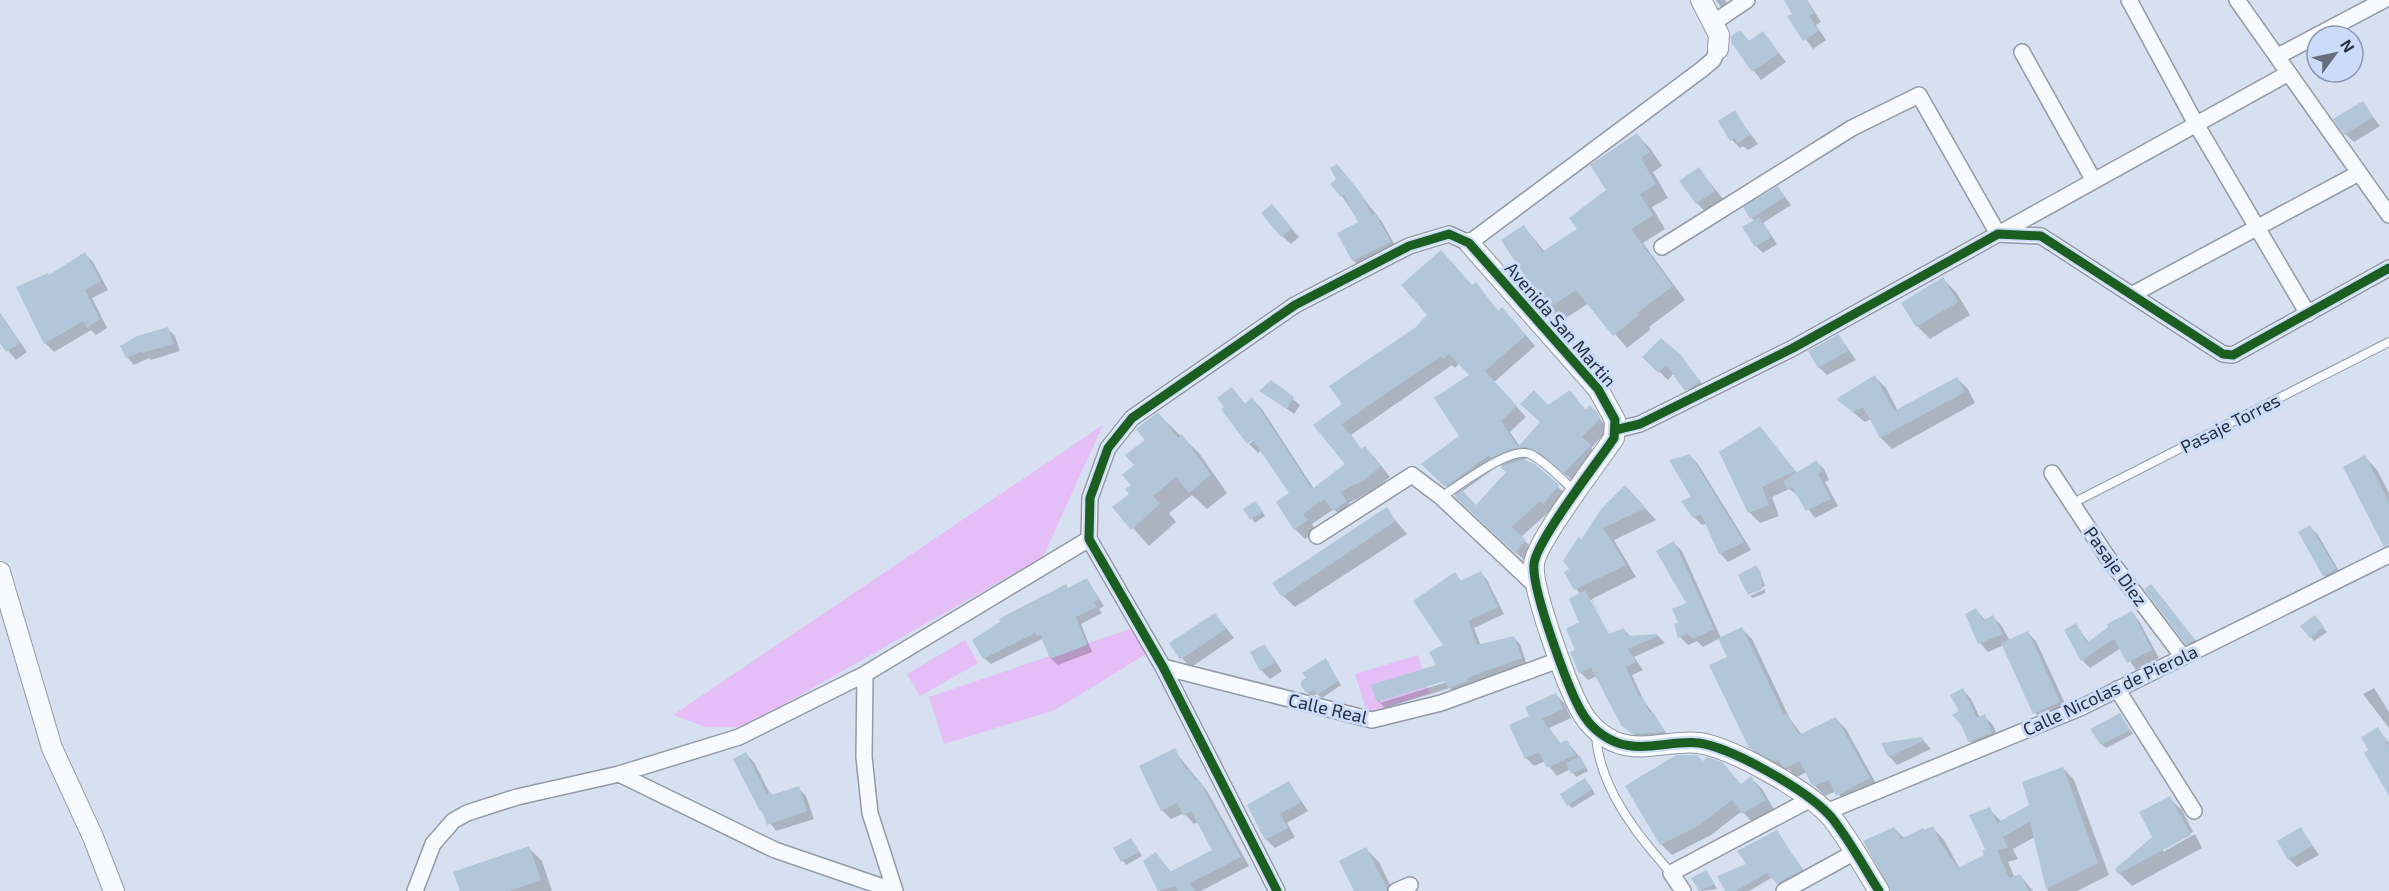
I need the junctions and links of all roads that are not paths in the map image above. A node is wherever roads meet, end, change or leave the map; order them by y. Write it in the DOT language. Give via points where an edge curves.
graph roads {
  1 [pos="1701,0"];
  2 [pos="1747,0"];
  3 [pos="2129,0"];
  4 [pos="2237,0"];
  5 [pos="2384,0"];
  6 [pos="1713,23"];
  7 [pos="1718,49"];
  8 [pos="2022,52"];
  9 [pos="2278,56"];
  10 [pos="2287,74"];
  11 [pos="2196,124"];
  12 [pos="2359,173"];
  13 [pos="2094,181"];
  14 [pos="2389,215"];
  15 [pos="2259,228"];
  16 [pos="1998,234"];
  17 [pos="1469,243"];
  18 [pos="1662,247"];
  19 [pos="2389,268"];
  20 [pos="2133,294"];
  21 [pos="2308,314"];
  22 [pos="2389,342"];
  23 [pos="1615,430"];
  24 [pos="2052,473"];
  25 [pos="1577,492"];
  26 [pos="1441,497"];
  27 [pos="2071,504"];
  28 [pos="1317,536"];
  29 [pos="1089,538"];
  30 [pos="2389,555"];
  31 [pos="0,572"];
  32 [pos="1537,587"];
  33 [pos="2182,657"];
  34 [pos="1559,660"];
  35 [pos="1163,667"];
  36 [pos="865,674"];
  37 [pos="2117,689"];
  38 [pos="1596,731"];
  39 [pos="619,774"];
  40 [pos="1811,799"];
  41 [pos="2194,811"];
  42 [pos="1826,812"];
  43 [pos="1855,852"];
  44 [pos="1671,873"];
  45 [pos="114,891"];
  46 [pos="415,891"];
  47 [pos="895,891"];
  48 [pos="1277,891"];
  49 [pos="1683,891"];
  50 [pos="1784,891"];
  51 [pos="1879,891"];
  1 -- 6 [label="street"];
  2 -- 6 [label="street"];
  3 -- 11 [label="street"];
  4 -- 9 [label="street"];
  5 -- 9 [label="street"];
  6 -- 7 [label="street" via="1719,35"];
  7 -- 17 [label="street" via="1713,60 1701,70"];
  8 -- 13 [label="street"];
  9 -- 10 [label="street"];
  10 -- 11 [label="street"];
  10 -- 12 [label="street"];
  11 -- 13 [label="street"];
  11 -- 15 [label="street"];
  12 -- 14 [label="street"];
  12 -- 15 [label="street"];
  13 -- 16 [label="street"];
  15 -- 20 [label="street"];
  15 -- 21 [label="street"];
  16 -- 18 [label="street" via="1919,95 1852,128"];
  16 -- 20 [label="street" via="2041,236"];
  16 -- 23 [label="street" via="1793,348 1650,420"];
  17 -- 23 [label="street, Avenida San Martin" via="1598,389 1615,420"];
  17 -- 29 [label="street" via="1449,234 1409,246 1327,288 1295,305 1132,418 1104,458 1090,498"];
  19 -- 21 [label="street"];
  20 -- 21 [label="street" via="2223,354 2234,355"];
  22 -- 27 [label="lane, Pasaje Torres"];
  23 -- 25 [label="street" via="1614,438"];
  24 -- 27 [label="street, Pasaje Diez"];
  25 -- 26 [label="lane" via="1531,453 1521,452 1503,458"];
  25 -- 32 [label="street" via="1543,541 1534,564"];
  26 -- 28 [label="street" via="1412,475"];
  26 -- 32 [label="street"];
  27 -- 33 [label="street, Pasaje Diez"];
  29 -- 35 [label="street"];
  29 -- 36 [label="street"];
  30 -- 33 [label="street, Calle Nicolas de Pierola"];
  31 -- 45 [label="street" via="52,748"];
  32 -- 34 [label="street"];
  33 -- 37 [label="street, Calle Nicolas de Pierola"];
  34 -- 35 [label="street, Calle Real" via="1441,703 1372,720"];
  34 -- 38 [label="street" via="1581,712"];
  35 -- 48 [label="street"];
  36 -- 39 [label="street" via="739,737"];
  36 -- 47 [label="street" via="864,757 870,813"];
  37 -- 41 [label="street"];
  37 -- 42 [label="street, Calle Nicolas de Pierola" via="2080,708"];
  38 -- 40 [label="street" via="1619,743 1646,746 1691,742 1716,746"];
  38 -- 44 [label="lane" via="1597,753 1609,786 1652,852"];
  39 -- 46 [label="street" via="517,797 453,821 433,844"];
  39 -- 47 [label="street" via="775,850"];
  40 -- 42 [label="street"];
  40 -- 44 [label="street"];
  42 -- 43 [label="street"];
  43 -- 50 [label="street"];
  43 -- 51 [label="street"];
  44 -- 49 [label="street"];
}
